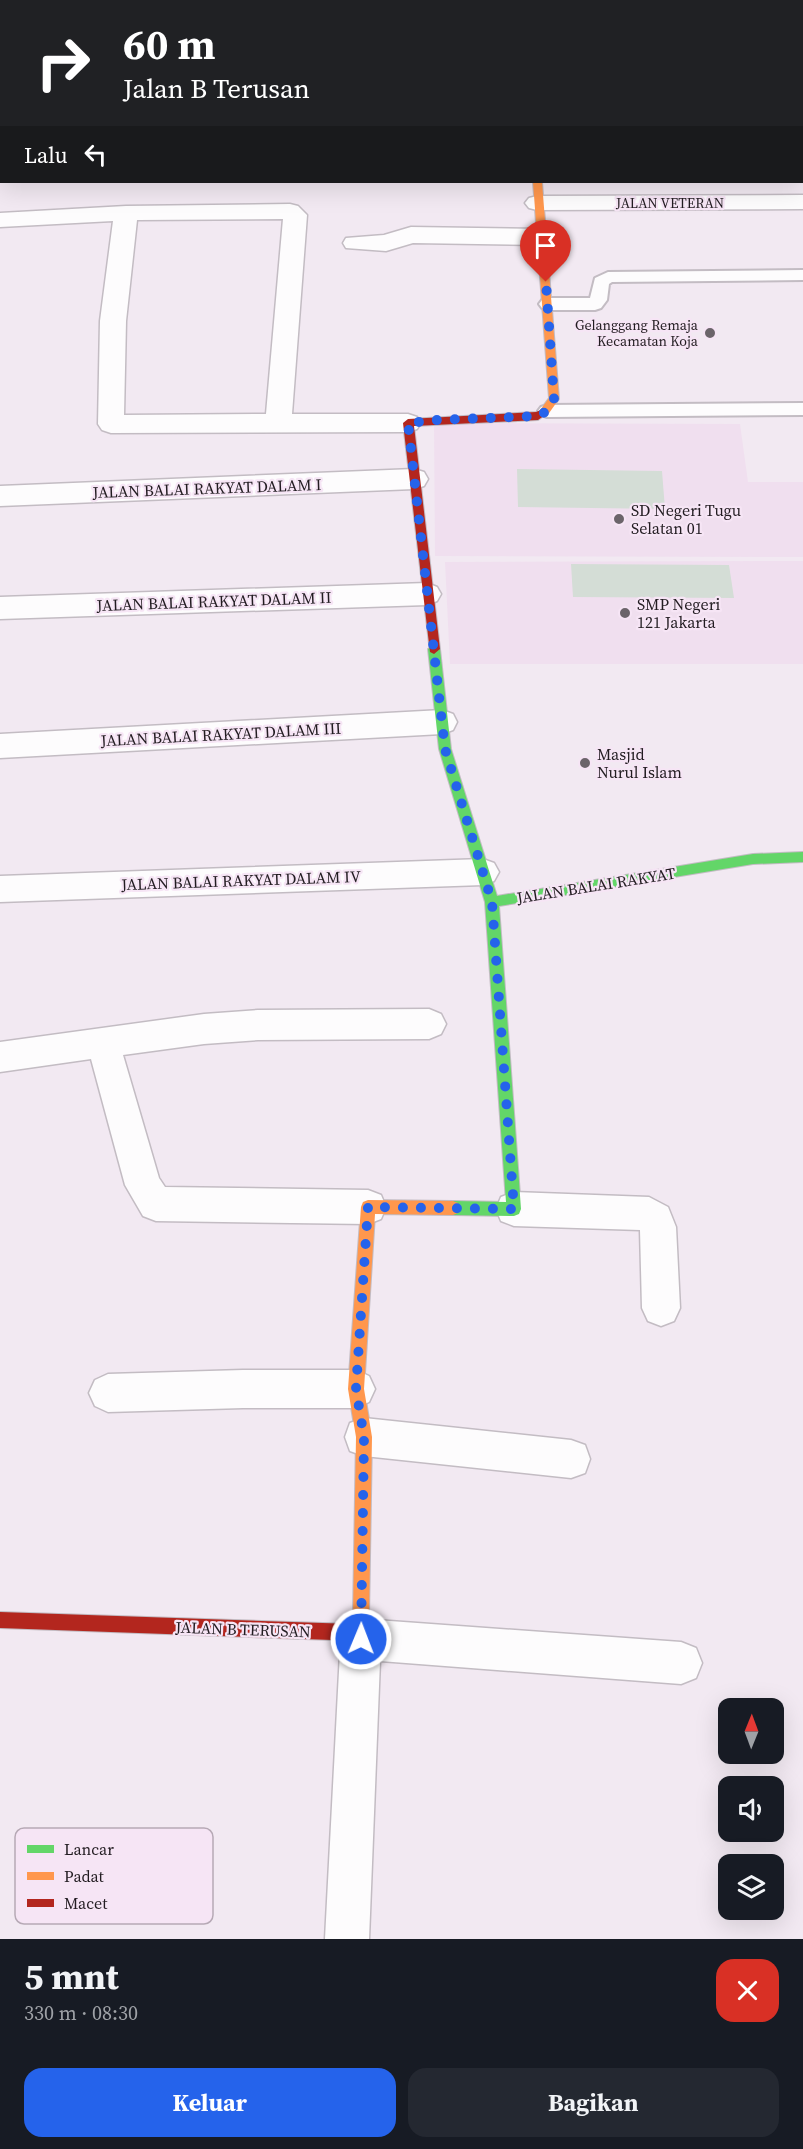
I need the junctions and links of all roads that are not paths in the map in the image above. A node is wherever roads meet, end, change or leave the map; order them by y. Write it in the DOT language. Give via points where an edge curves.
graph roads {
  1 [pos="537,192"];
  2 [pos="803,202"];
  3 [pos="126,213"];
  4 [pos="0,220"];
  5 [pos="542,237"];
  6 [pos="355,243"];
  7 [pos="803,275"];
  8 [pos="548,304"];
  9 [pos="803,409"];
  10 [pos="547,411"];
  11 [pos="408,423"];
  12 [pos="278,424"];
  13 [pos="414,479"];
  14 [pos="0,496"];
  15 [pos="427,594"];
  16 [pos="0,608"];
  17 [pos="442,722"];
  18 [pos="0,746"];
  19 [pos="803,857"];
  20 [pos="483,872"];
  21 [pos="0,889"];
  22 [pos="492,902"];
  23 [pos="429,1023"];
  24 [pos="103,1043"];
  25 [pos="0,1057"];
  26 [pos="368,1207"];
  27 [pos="514,1209"];
  28 [pos="661,1308"];
  29 [pos="356,1389"];
  30 [pos="108,1393"];
  31 [pos="364,1437"];
  32 [pos="571,1459"];
  33 [pos="0,1620"];
  34 [pos="361,1636"];
  35 [pos="681,1663"];
  36 [pos="347,1939"];
  1 -- 2 [label="street, JALAN VETERAN"];
  1 -- 5 [label="street"];
  3 -- 4 [label="street"];
  3 -- 12 [label="street" via="113,321 111,423"];
  3 -- 12 [label="street" via="282,210 295,215"];
  5 -- 6 [label="street" via="411,235 386,243"];
  5 -- 8 [label="street"];
  7 -- 8 [label="lane" via="608,277 601,282 595,304"];
  8 -- 10 [label="street" via="554,399"];
  9 -- 10 [label="lane"];
  10 -- 11 [label="street" via="538,416"];
  11 -- 12 [label="street"];
  11 -- 13 [label="street"];
  13 -- 14 [label="street, JALAN BALAI RAKYAT DALAM I"];
  13 -- 15 [label="street"];
  15 -- 16 [label="street, JALAN BALAI RAKYAT DALAM II"];
  15 -- 17 [label="street"];
  17 -- 18 [label="street, JALAN BALAI RAKYAT DALAM III"];
  17 -- 20 [label="street" via="445,749"];
  19 -- 22 [label="street, JALAN BALAI RAKYAT" via="753,859"];
  20 -- 21 [label="street, JALAN BALAI RAKYAT DALAM IV"];
  20 -- 22 [label="street"];
  22 -- 27 [label="street"];
  23 -- 24 [label="street" via="258,1025"];
  24 -- 25 [label="street"];
  24 -- 26 [label="street" via="143,1185 156,1204"];
  26 -- 27 [label="street"];
  26 -- 29 [label="street"];
  27 -- 28 [label="street" via="649,1214 658,1227"];
  29 -- 30 [label="street"];
  29 -- 31 [label="street"];
  31 -- 32 [label="street"];
  31 -- 34 [label="street"];
  33 -- 34 [label="street, JALAN B TERUSAN"];
  34 -- 35 [label="street"];
  34 -- 36 [label="street"];
}
